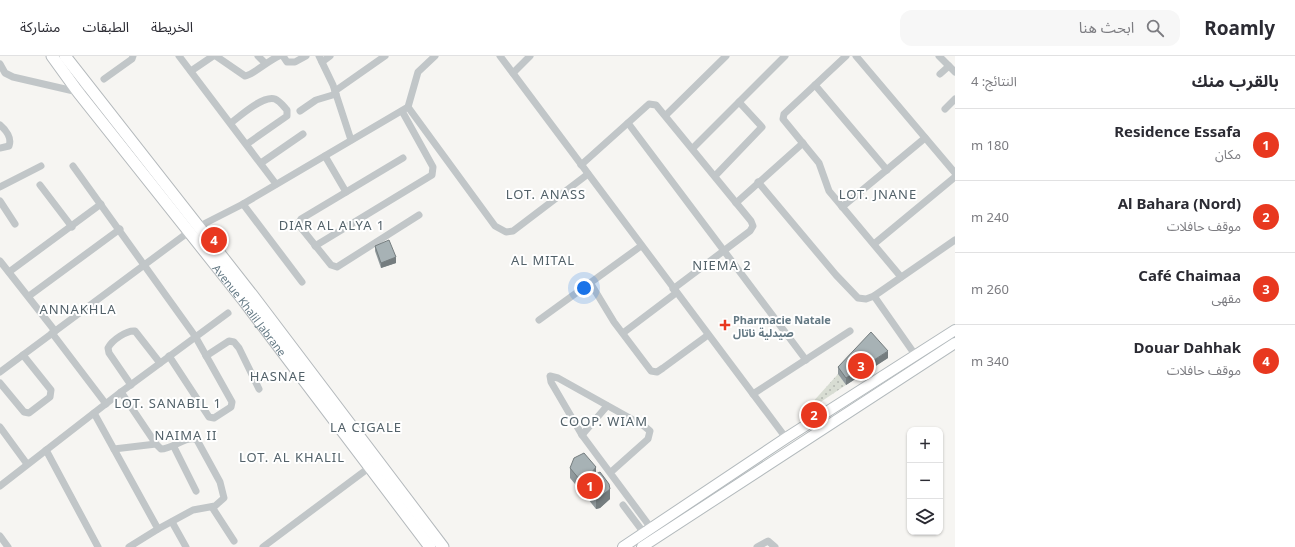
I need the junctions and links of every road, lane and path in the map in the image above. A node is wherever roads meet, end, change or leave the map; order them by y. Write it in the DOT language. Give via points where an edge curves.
graph roads {
  1 [pos="52,56"];
  2 [pos="65,56"];
  3 [pos="133,56"];
  4 [pos="179,56"];
  5 [pos="214,56"];
  6 [pos="258,56"];
  7 [pos="279,56"];
  8 [pos="283,56"];
  9 [pos="306,56"];
  10 [pos="330,56"];
  11 [pos="385,56"];
  12 [pos="435,56"];
  13 [pos="500,56"];
  14 [pos="530,56"];
  15 [pos="726,56"];
  16 [pos="846,56"];
  17 [pos="856,56"];
  18 [pos="939,56"];
  19 [pos="782,57"];
  20 [pos="321,59"];
  21 [pos="265,63"];
  22 [pos="0,64"];
  23 [pos="949,66"];
  24 [pos="191,71"];
  25 [pos="955,72"];
  26 [pos="513,73"];
  27 [pos="940,74"];
  28 [pos="104,79"];
  29 [pos="815,85"];
  30 [pos="83,88"];
  31 [pos="336,92"];
  32 [pos="955,100"];
  33 [pos="739,102"];
  34 [pos="405,109"];
  35 [pos="945,109"];
  36 [pos="300,111"];
  37 [pos="666,115"];
  38 [pos="231,123"];
  39 [pos="628,123"];
  40 [pos="0,125"];
  41 [pos="303,134"];
  42 [pos="926,138"];
  43 [pos="351,140"];
  44 [pos="803,143"];
  45 [pos="247,144"];
  46 [pos="0,148"];
  47 [pos="693,148"];
  48 [pos="325,156"];
  49 [pos="403,158"];
  50 [pos="261,163"];
  51 [pos="581,165"];
  52 [pos="41,166"];
  53 [pos="73,166"];
  54 [pos="887,170"];
  55 [pos="955,173"];
  56 [pos="588,174"];
  57 [pos="715,176"];
  58 [pos="955,177"];
  59 [pos="758,182"];
  60 [pos="276,184"];
  61 [pos="40,185"];
  62 [pos="0,187"];
  63 [pos="346,192"];
  64 [pos="0,201"];
  65 [pos="736,203"];
  66 [pos="101,204"];
  67 [pos="243,204"];
  68 [pos="842,207"];
  69 [pos="419,215"];
  70 [pos="15,224"];
  71 [pos="72,227"];
  72 [pos="120,228"];
  73 [pos="194,229"];
  74 [pos="955,240"];
  75 [pos="874,244"];
  76 [pos="315,246"];
  77 [pos="641,246"];
  78 [pos="725,250"];
  79 [pos="0,261"];
  80 [pos="144,265"];
  81 [pos="9,272"];
  82 [pos="901,278"];
  83 [pos="302,282"];
  84 [pos="591,284"];
  85 [pos="674,291"];
  86 [pos="29,296"];
  87 [pos="874,296"];
  88 [pos="228,313"];
  89 [pos="539,320"];
  90 [pos="955,330"];
  91 [pos="850,331"];
  92 [pos="53,332"];
  93 [pos="623,333"];
  94 [pos="708,335"];
  95 [pos="195,336"];
  96 [pos="955,343"];
  97 [pos="23,355"];
  98 [pos="169,356"];
  99 [pos="206,356"];
  100 [pos="916,356"];
  101 [pos="806,360"];
  102 [pos="160,363"];
  103 [pos="0,372"];
  104 [pos="0,383"];
  105 [pos="131,385"];
  106 [pos="259,389"];
  107 [pos="121,392"];
  108 [pos="753,394"];
  109 [pos="106,404"];
  110 [pos="607,406"];
  111 [pos="94,413"];
  112 [pos="0,428"];
  113 [pos="582,435"];
  114 [pos="786,438"];
  115 [pos="156,444"];
  116 [pos="174,447"];
  117 [pos="114,449"];
  118 [pos="46,450"];
  119 [pos="27,464"];
  120 [pos="370,467"];
  121 [pos="611,472"];
  122 [pos="0,486"];
  123 [pos="196,491"];
  124 [pos="623,505"];
  125 [pos="212,507"];
  126 [pos="172,522"];
  127 [pos="158,529"];
  128 [pos="648,531"];
  129 [pos="0,536"];
  130 [pos="234,541"];
  131 [pos="8,547"];
  132 [pos="98,547"];
  133 [pos="129,547"];
  134 [pos="186,547"];
  135 [pos="263,547"];
  136 [pos="430,547"];
  137 [pos="442,547"];
  138 [pos="623,547"];
  139 [pos="642,547"];
  140 [pos="757,547"];
  141 [pos="775,547"];
  1 -- 30 [label="main road, Avenue Khalil Jabrane"];
  2 -- 30 [label="main road, Avenue Khalil Jabrane"];
  3 -- 28 [label="street"];
  4 -- 24 [label="street"];
  5 -- 21 [label="street" via="245,76"];
  5 -- 24 [label="street"];
  6 -- 21 [label="street"];
  7 -- 21 [label="street"];
  8 -- 9 [label="street" via="287,62 292,63"];
  10 -- 20 [label="street"];
  11 -- 31 [label="street"];
  12 -- 34 [label="street" via="418,72"];
  13 -- 26 [label="street"];
  14 -- 26 [label="street"];
  15 -- 37 [label="street"];
  16 -- 29 [label="street"];
  17 -- 42 [label="street"];
  18 -- 23 [label="street"];
  19 -- 33 [label="street"];
  20 -- 31 [label="street"];
  22 -- 30 [label="street" via="5,72 13,77"];
  23 -- 25 [label="street"];
  23 -- 27 [label="street"];
  24 -- 38 [label="street"];
  26 -- 51 [label="street"];
  29 -- 44 [label="street" via="783,117"];
  29 -- 54 [label="street"];
  30 -- 73 [label="main road, Avenue Khalil Jabrane"];
  31 -- 36 [label="street" via="316,100"];
  31 -- 43 [label="street"];
  32 -- 35 [label="street"];
  33 -- 47 [label="street"];
  33 -- 57 [label="street" via="762,127"];
  34 -- 43 [label="street"];
  34 -- 56 [label="street" via="495,226 506,232 513,231"];
  34 -- 76 [label="street" via="433,168 432,175"];
  37 -- 39 [label="street" via="658,106 649,104"];
  37 -- 47 [label="street"];
  38 -- 45 [label="street"];
  38 -- 45 [label="street" via="252,107 271,99 278,100 288,112 287,116"];
  39 -- 51 [label="street"];
  39 -- 78 [label="street"];
  40 -- 46 [label="street" via="10,140 9,146"];
  41 -- 50 [label="street"];
  42 -- 54 [label="street"];
  42 -- 55 [label="street"];
  43 -- 48 [label="street"];
  44 -- 59 [label="street"];
  44 -- 68 [label="street" via="819,163 827,187"];
  45 -- 50 [label="street"];
  47 -- 57 [label="street"];
  48 -- 60 [label="street"];
  48 -- 63 [label="street"];
  49 -- 63 [label="street"];
  50 -- 60 [label="street"];
  51 -- 56 [label="street"];
  52 -- 62 [label="street"];
  53 -- 66 [label="street"];
  54 -- 68 [label="street"];
  56 -- 77 [label="street"];
  57 -- 65 [label="street"];
  58 -- 75 [label="street"];
  59 -- 65 [label="street"];
  59 -- 87 [label="street" via="853,294 862,298"];
  60 -- 67 [label="street"];
  61 -- 71 [label="street"];
  63 -- 76 [label="street" via="299,220 299,226"];
  64 -- 70 [label="street"];
  65 -- 78 [label="street" via="753,228"];
  66 -- 71 [label="street"];
  66 -- 72 [label="street"];
  67 -- 73 [label="street"];
  67 -- 83 [label="street"];
  68 -- 75 [label="street"];
  69 -- 76 [label="street" via="337,267 331,265"];
  71 -- 81 [label="street"];
  72 -- 80 [label="street"];
  72 -- 86 [label="street"];
  73 -- 80 [label="street"];
  73 -- 120 [label="main road, Avenue Khalil Jabrane"];
  73 -- 137 [label="main road, Avenue Khalil Jabrane"];
  74 -- 82 [label="street"];
  75 -- 82 [label="street"];
  77 -- 84 [label="street"];
  77 -- 85 [label="street"];
  78 -- 85 [label="street"];
  78 -- 101 [label="street"];
  79 -- 81 [label="street"];
  80 -- 92 [label="street"];
  80 -- 95 [label="street"];
  81 -- 86 [label="street"];
  82 -- 87 [label="street"];
  84 -- 89 [label="street"];
  84 -- 93 [label="street"];
  85 -- 93 [label="street"];
  85 -- 94 [label="street"];
  86 -- 92 [label="street"];
  87 -- 100 [label="street"];
  88 -- 95 [label="street"];
  90 -- 100 [label="main road"];
  91 -- 101 [label="street"];
  92 -- 97 [label="street"];
  92 -- 109 [label="street"];
  93 -- 94 [label="street" via="648,368 657,372"];
  94 -- 108 [label="street"];
  95 -- 98 [label="street"];
  95 -- 99 [label="street"];
  96 -- 139 [label="main road"];
  97 -- 103 [label="street"];
  97 -- 104 [label="street" via="51,390 50,398 26,413"];
  98 -- 99 [label="street" via="209,417 214,418 231,407 232,402"];
  98 -- 102 [label="street"];
  99 -- 106 [label="street" via="229,341 234,342"];
  100 -- 114 [label="main road"];
  101 -- 108 [label="street"];
  102 -- 105 [label="street"];
  102 -- 105 [label="street" via="135,331 131,330 112,342 108,348 109,353"];
  105 -- 107 [label="street"];
  107 -- 109 [label="street"];
  107 -- 115 [label="street"];
  108 -- 114 [label="street"];
  109 -- 111 [label="street"];
  110 -- 113 [label="street"];
  110 -- 113 [label="street" via="550,376"];
  110 -- 121 [label="street" via="648,428 650,434 642,445"];
  111 -- 117 [label="street"];
  111 -- 118 [label="street"];
  112 -- 119 [label="street"];
  113 -- 121 [label="street"];
  114 -- 128 [label="main road"];
  115 -- 116 [label="street" via="161,449"];
  115 -- 117 [label="street"];
  116 -- 123 [label="street"];
  116 -- 125 [label="street" via="189,438 198,440 224,492 222,501"];
  117 -- 127 [label="street"];
  118 -- 119 [label="street"];
  118 -- 132 [label="street"];
  119 -- 122 [label="street"];
  120 -- 135 [label="street"];
  120 -- 136 [label="main road, Avenue Khalil Jabrane"];
  121 -- 128 [label="street"];
  124 -- 128 [label="street"];
  125 -- 126 [label="street" via="193,510"];
  125 -- 130 [label="street"];
  126 -- 127 [label="street"];
  126 -- 134 [label="street"];
  127 -- 133 [label="street"];
  128 -- 138 [label="main road"];
  129 -- 131 [label="street"];
  140 -- 141 [label="street" via="768,541"];
}
